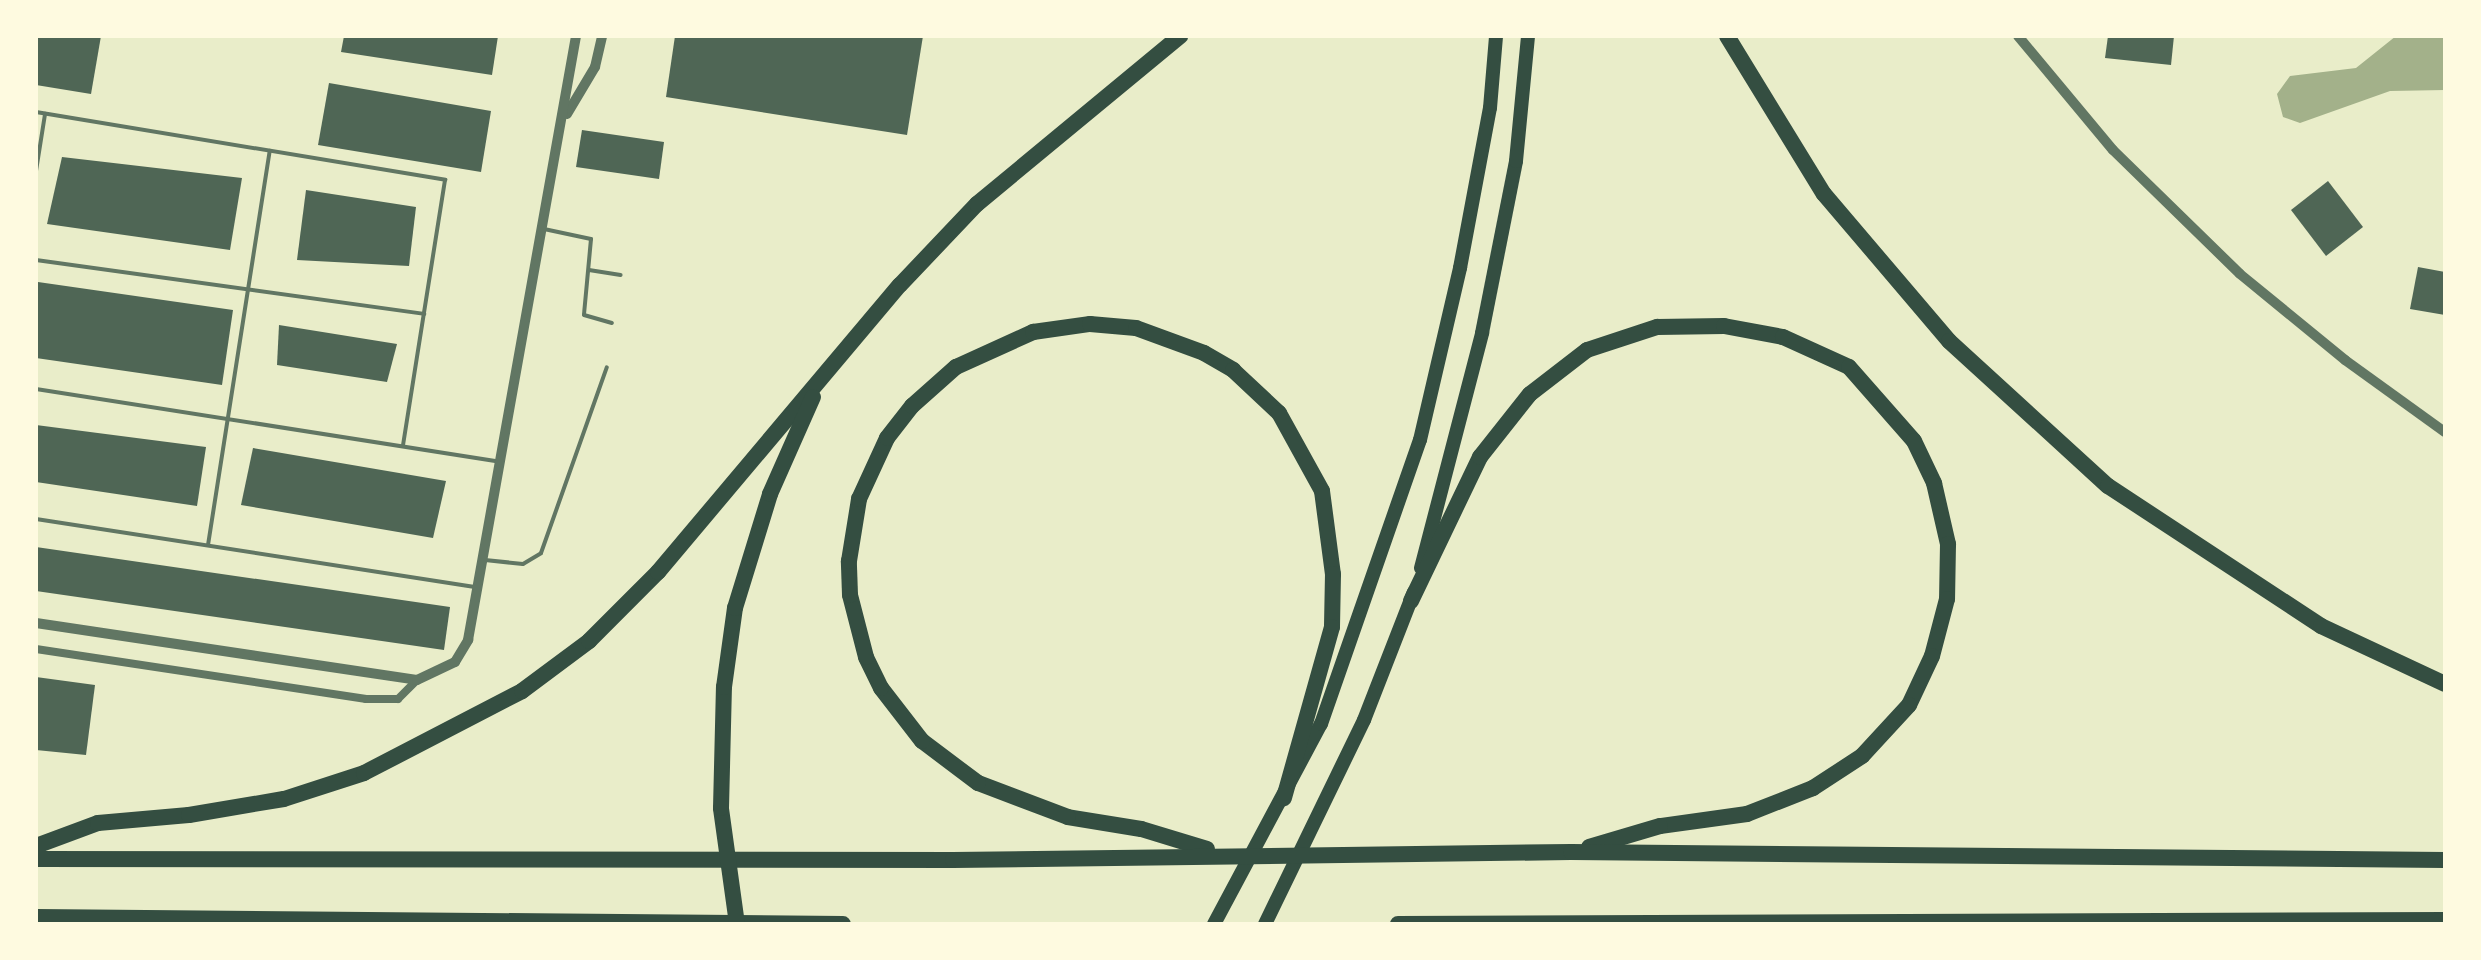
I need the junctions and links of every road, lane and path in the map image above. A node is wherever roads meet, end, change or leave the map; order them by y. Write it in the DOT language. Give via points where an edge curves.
graph roads {
  1 [pos="576,36"];
  2 [pos="602,36"];
  3 [pos="1180,36"];
  4 [pos="1496,36"];
  5 [pos="1528,36"];
  6 [pos="1727,36"];
  7 [pos="2018,36"];
  8 [pos="36,112"];
  9 [pos="45,113"];
  10 [pos="564,119"];
  11 [pos="270,151"];
  12 [pos="36,171"];
  13 [pos="544,229"];
  14 [pos="36,260"];
  15 [pos="589,270"];
  16 [pos="621,275"];
  17 [pos="248,289"];
  18 [pos="424,314"];
  19 [pos="612,323"];
  20 [pos="607,367"];
  21 [pos="816,388"];
  22 [pos="36,389"];
  23 [pos="228,419"];
  24 [pos="2445,432"];
  25 [pos="403,446"];
  26 [pos="501,461"];
  27 [pos="36,519"];
  28 [pos="208,545"];
  29 [pos="482,559"];
  30 [pos="477,588"];
  31 [pos="1411,601"];
  32 [pos="36,623"];
  33 [pos="36,649"];
  34 [pos="417,680"];
  35 [pos="2445,684"];
  36 [pos="1284,798"];
  37 [pos="36,846"];
  38 [pos="1571,852"];
  39 [pos="1220,853"];
  40 [pos="36,859"];
  41 [pos="2445,860"];
  42 [pos="36,917"];
  43 [pos="2445,920"];
  44 [pos="737,924"];
  45 [pos="843,924"];
  46 [pos="1214,924"];
  47 [pos="1265,924"];
  48 [pos="1398,924"];
  1 -- 10 [label="street"];
  2 -- 10 [label="street" via="595,67"];
  3 -- 21 [label="highway" via="977,204 900,285"];
  4 -- 36 [label="highway" via="1479,166 1420,440 1321,724"];
  5 -- 31 [label="highway" via="1516,161 1482,333"];
  6 -- 35 [label="highway" via="1824,194 1949,341 2108,486 2321,626"];
  7 -- 24 [label="street" via="2113,150 2240,274 2345,360"];
  8 -- 9 [label="lane"];
  9 -- 11 [label="lane"];
  9 -- 12 [label="lane"];
  10 -- 13 [label="street"];
  11 -- 17 [label="lane"];
  11 -- 18 [label="lane" via="445,180"];
  13 -- 15 [label="lane" via="588,236"];
  13 -- 26 [label="street"];
  14 -- 17 [label="lane"];
  15 -- 16 [label="lane"];
  15 -- 19 [label="lane" via="584,315"];
  17 -- 18 [label="lane"];
  17 -- 23 [label="lane"];
  18 -- 25 [label="lane"];
  20 -- 29 [label="lane" via="541,553 523,564"];
  21 -- 37 [label="highway" via="658,572 589,641 522,691 364,773 284,799 98,823"];
  21 -- 44 [label="highway" via="770,494 735,608 724,687 721,808"];
  22 -- 23 [label="lane"];
  23 -- 25 [label="lane"];
  23 -- 28 [label="lane"];
  25 -- 26 [label="lane"];
  26 -- 29 [label="street"];
  27 -- 28 [label="lane"];
  28 -- 30 [label="lane"];
  29 -- 30 [label="street"];
  30 -- 34 [label="street" via="468,640 455,662"];
  31 -- 38 [label="highway" via="1480,457 1530,394 1587,350 1657,327 1724,326 1783,337 1849,367 1914,441 1934,483 1945,529 1948,585 1932,656 1909,705 1862,756 1813,788 1747,814 1660,826"];
  31 -- 47 [label="highway" via="1327,799"];
  32 -- 34 [label="street"];
  33 -- 34 [label="street" via="366,699 398,699"];
  36 -- 39 [label="highway" via="1332,627 1333,574 1322,491 1279,413 1233,370 1204,353 1167,337 1114,325 1033,332 980,353 932,385 887,438 869,471 854,527 850,595 866,657 881,688 922,741 978,783 1068,817 1141,829"];
  36 -- 46 [label="highway"];
  38 -- 39 [label="highway"];
  38 -- 41 [label="highway"];
  39 -- 40 [label="highway" via="953,860"];
  42 -- 45 [label="highway"];
  43 -- 48 [label="highway"];
}
